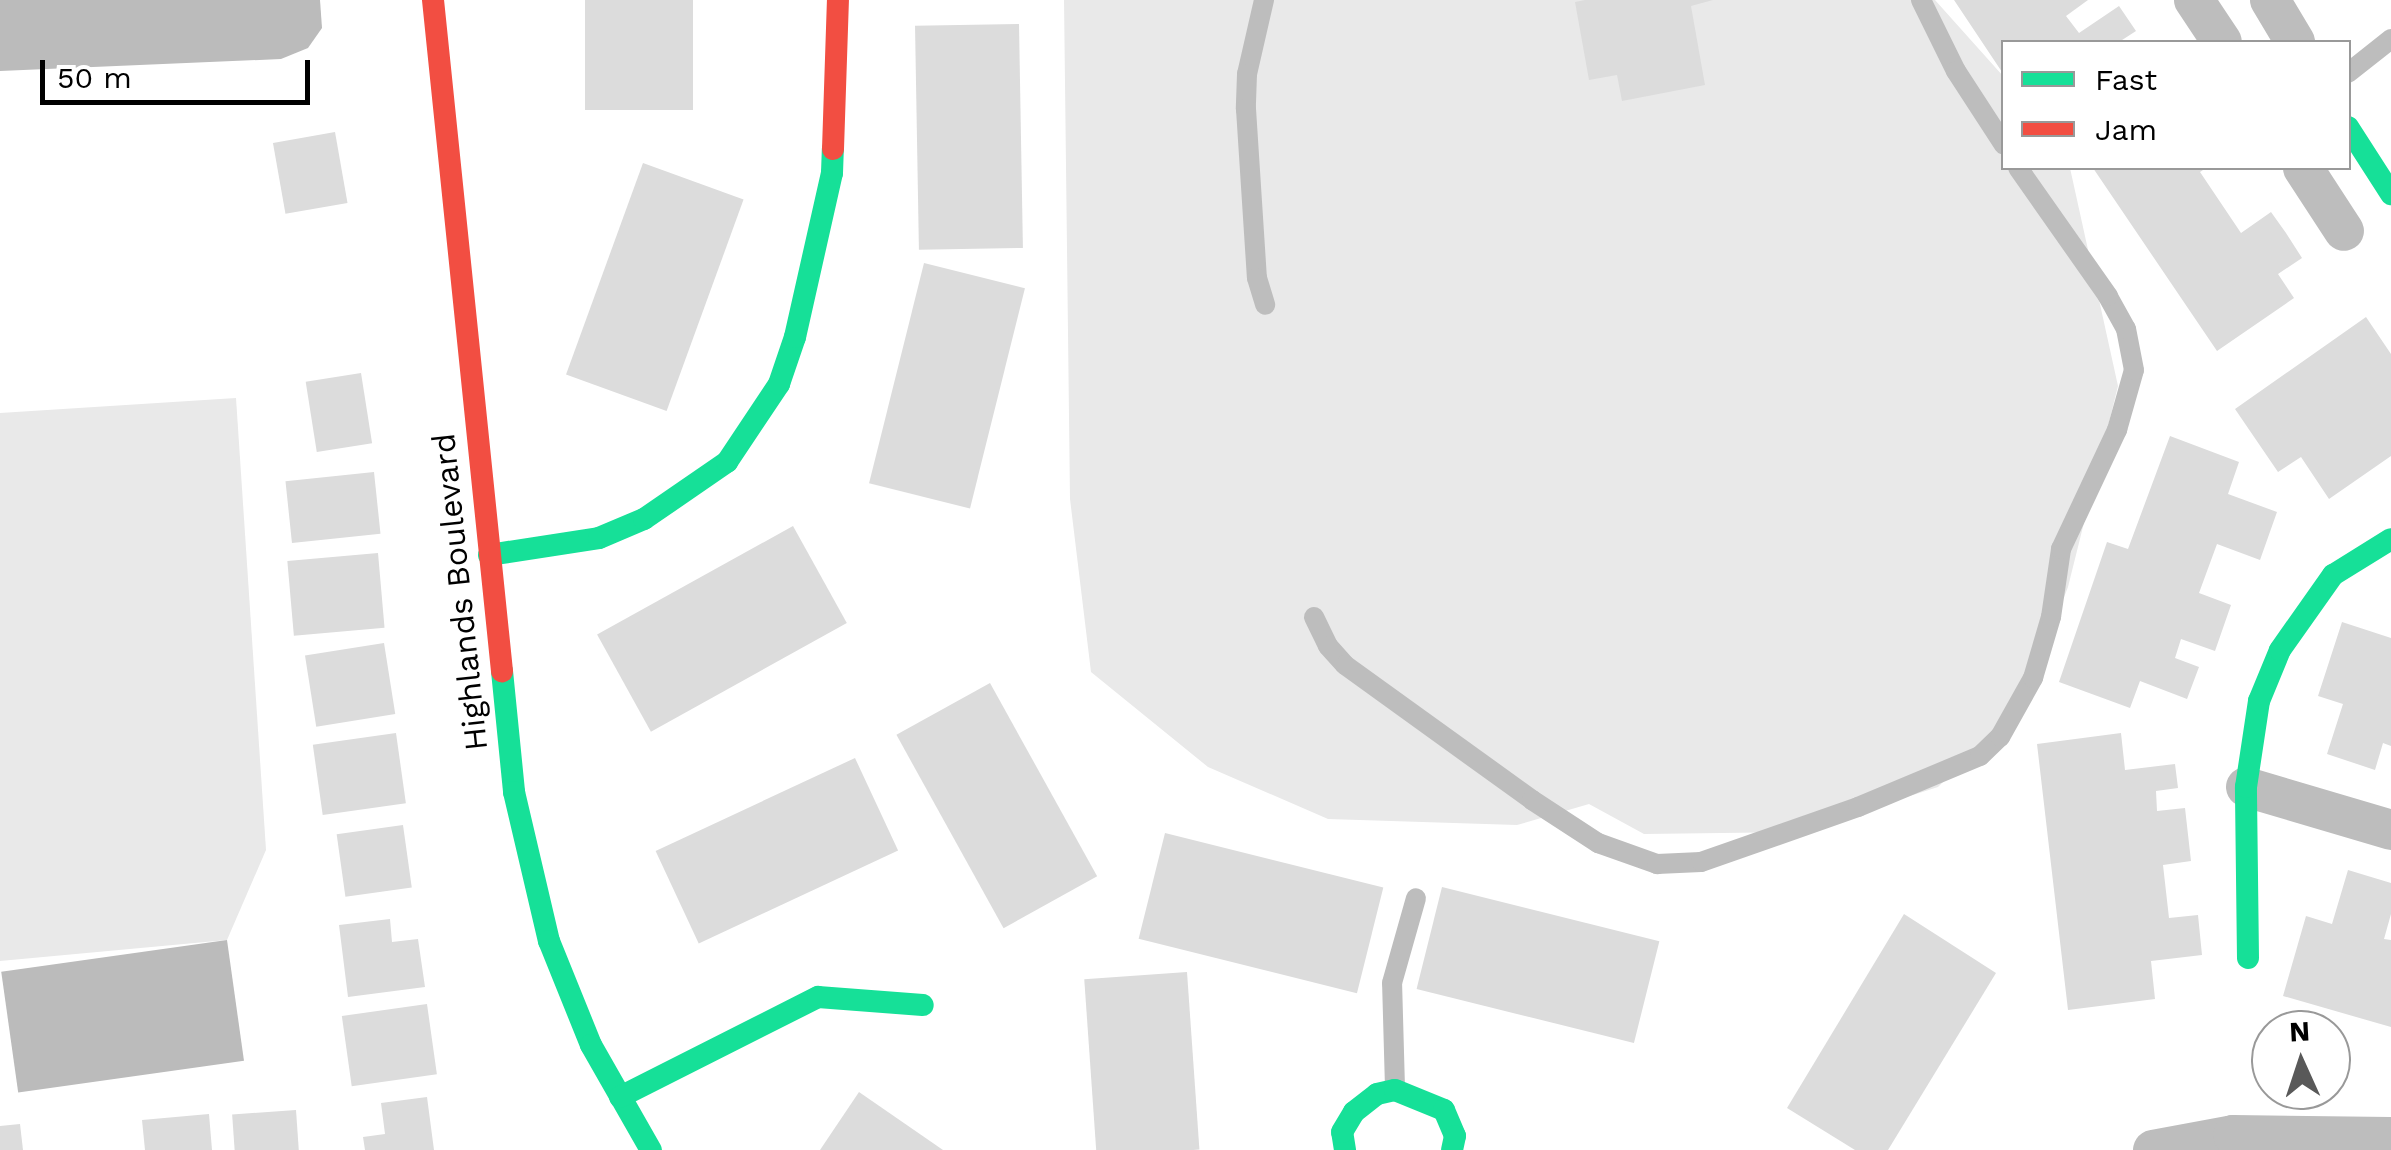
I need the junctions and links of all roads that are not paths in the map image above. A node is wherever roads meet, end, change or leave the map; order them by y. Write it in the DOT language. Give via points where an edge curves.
graph roads {
  1 [pos="434,0"];
  2 [pos="838,0"];
  3 [pos="1264,0"];
  4 [pos="1921,0"];
  5 [pos="2194,0"];
  6 [pos="2270,0"];
  7 [pos="2391,39"];
  8 [pos="2221,40"];
  9 [pos="2294,40"];
  10 [pos="2351,71"];
  11 [pos="2351,132"];
  12 [pos="2001,139"];
  13 [pos="2019,170"];
  14 [pos="2304,170"];
  15 [pos="2391,194"];
  16 [pos="2344,231"];
  17 [pos="1265,305"];
  18 [pos="2391,539"];
  19 [pos="489,555"];
  20 [pos="1314,617"];
  21 [pos="2246,787"];
  22 [pos="2391,830"];
  23 [pos="1416,898"];
  24 [pos="2248,958"];
  25 [pos="923,1006"];
  26 [pos="1395,1090"];
  27 [pos="620,1097"];
  28 [pos="2391,1137"];
  29 [pos="651,1150"];
  30 [pos="1345,1150"];
  31 [pos="1452,1150"];
  32 [pos="2153,1150"];
  1 -- 19 [label="street, Highlands Boulevard"];
  2 -- 19 [label="street" via="832,173 796,336 755,426 727,462 644,519 555,548"];
  3 -- 17 [label="lane" via="1246,109 1256,278"];
  4 -- 12 [label="lane"];
  5 -- 8 [label="street"];
  6 -- 9 [label="street"];
  7 -- 10 [label="lane"];
  11 -- 15 [label="street"];
  13 -- 20 [label="lane" via="2108,296 2126,329 2134,370 2117,430 2061,550 2051,617 2032,678 2008,727 1980,756 1701,862 1644,861 1598,843 1532,800 1345,664"];
  14 -- 16 [label="street"];
  18 -- 21 [label="street" via="2334,576 2280,650 2259,701"];
  19 -- 27 [label="street, Highlands Boulevard" via="514,792 532,886 574,1003"];
  21 -- 22 [label="street"];
  21 -- 24 [label="street"];
  23 -- 26 [label="lane" via="1392,983"];
  25 -- 27 [label="street" via="818,997"];
  26 -- 30 [label="street" via="1354,1112 1342,1132"];
  26 -- 31 [label="street" via="1444,1110 1455,1136"];
  27 -- 29 [label="street, Highlands Boulevard"];
  28 -- 32 [label="street" via="2232,1135"];
}
